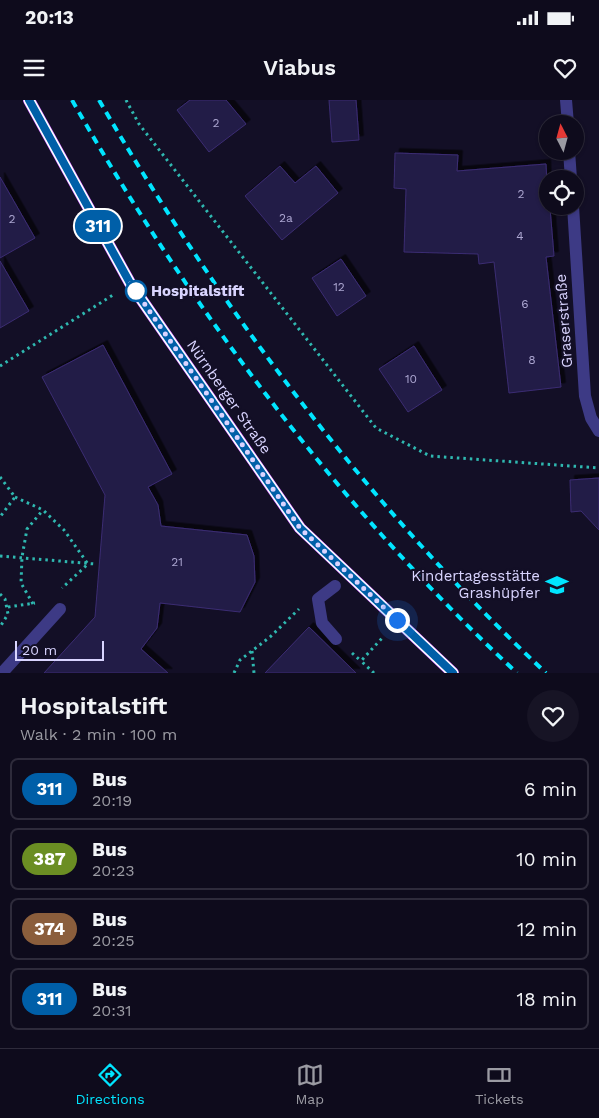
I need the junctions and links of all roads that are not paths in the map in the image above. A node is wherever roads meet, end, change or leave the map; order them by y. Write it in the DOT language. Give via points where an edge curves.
graph roads {
  1 [pos="29,100"];
  2 [pos="566,100"];
  3 [pos="567,115"];
  4 [pos="574,215"];
  5 [pos="599,432"];
  6 [pos="335,586"];
  7 [pos="60,608"];
  8 [pos="336,639"];
  9 [pos="2,673"];
  10 [pos="453,673"];
  1 -- 10 [label="main road, Nürnberger Straße" via="130,283 300,528"];
  2 -- 3 [label="street"];
  4 -- 5 [label="street, Graserstraße" via="584,396"];
  6 -- 8 [label="street" via="318,599 322,623"];
  7 -- 9 [label="street"];
}
